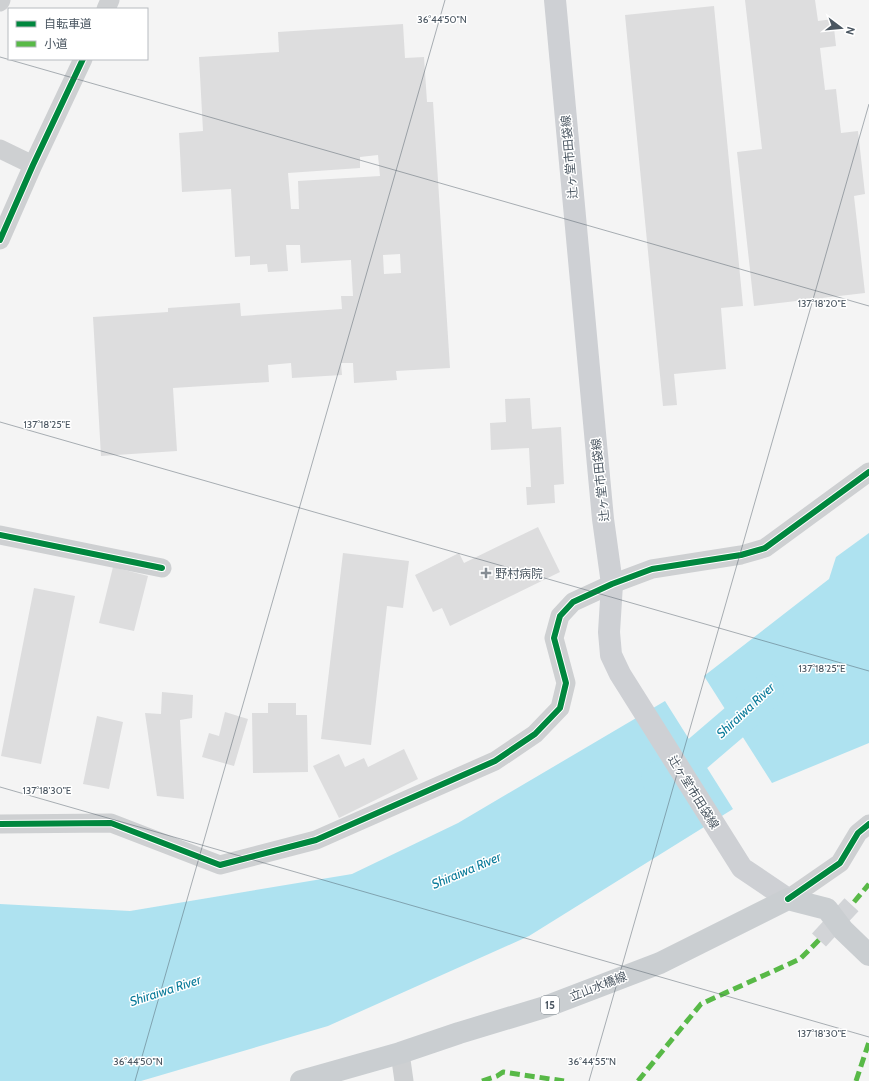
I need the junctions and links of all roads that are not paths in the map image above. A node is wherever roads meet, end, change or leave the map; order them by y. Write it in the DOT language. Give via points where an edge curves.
graph roads {
  1 [pos="555,0"];
  2 [pos="83,60"];
  3 [pos="0,149"];
  4 [pos="33,165"];
  5 [pos="0,240"];
  6 [pos="869,472"];
  7 [pos="0,535"];
  8 [pos="162,568"];
  9 [pos="612,584"];
  10 [pos="0,824"];
  11 [pos="869,824"];
  12 [pos="788,900"];
  13 [pos="869,954"];
  14 [pos="400,1053"];
  15 [pos="301,1081"];
  16 [pos="404,1081"];
  1 -- 9 [label="main road, 辻ヶ堂市田袋線" via="603,519"];
  2 -- 4 [label="street"];
  3 -- 4 [label="street"];
  4 -- 5 [label="street"];
  6 -- 9 [label="street" via="765,548 741,555 652,569"];
  7 -- 8 [label="street"];
  9 -- 10 [label="street" via="573,602 560,616 554,638 566,682 560,708 535,734 495,761 316,840 220,865 111,823"];
  9 -- 12 [label="main road, 辻ヶ堂市田袋線" via="608,632 611,655 620,674 742,868"];
  11 -- 12 [label="street" via="858,833 840,863"];
  12 -- 13 [label="main road" via="827,908 843,930"];
  12 -- 14 [label="main road, 立山水橋線 / 15" via="660,962 546,1007"];
  14 -- 15 [label="main road, 立山水橋線 / 15"];
  14 -- 16 [label="street"];
}
